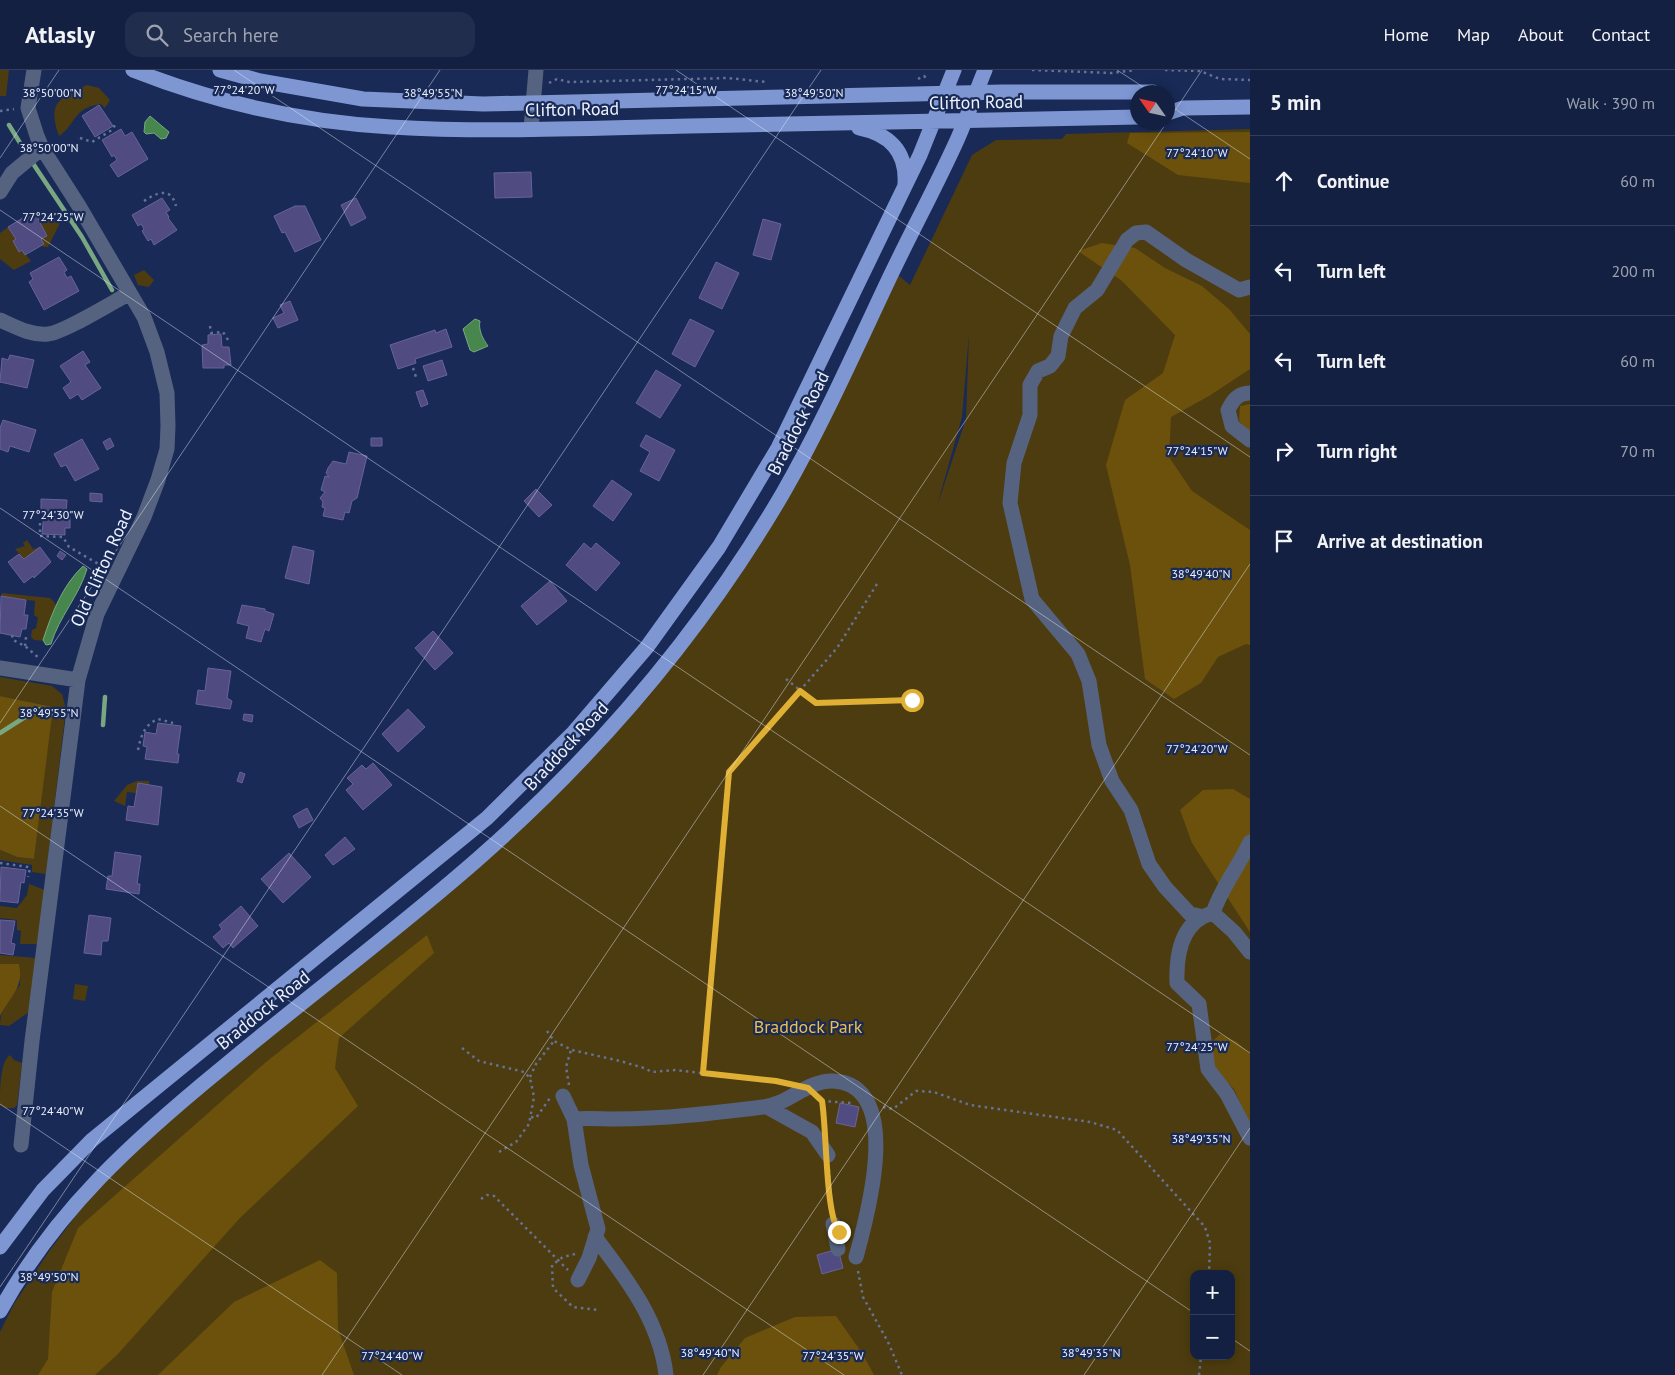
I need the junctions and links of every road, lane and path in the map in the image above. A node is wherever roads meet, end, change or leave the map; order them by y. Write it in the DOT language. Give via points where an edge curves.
graph roads {
  1 [pos="34,70"];
  2 [pos="133,70"];
  3 [pos="220,70"];
  4 [pos="536,70"];
  5 [pos="954,70"];
  6 [pos="985,70"];
  7 [pos="1032,70"];
  8 [pos="1135,70"];
  9 [pos="1165,70"];
  10 [pos="927,79"];
  11 [pos="1250,80"];
  12 [pos="913,82"];
  13 [pos="775,83"];
  14 [pos="534,85"];
  15 [pos="1130,91"];
  16 [pos="975,93"];
  17 [pos="944,94"];
  18 [pos="532,102"];
  19 [pos="1175,104"];
  20 [pos="1250,107"];
  21 [pos="1183,108"];
  22 [pos="1175,111"];
  23 [pos="1130,117"];
  24 [pos="965,120"];
  25 [pos="934,121"];
  26 [pos="835,123"];
  27 [pos="115,125"];
  28 [pos="531,129"];
  29 [pos="80,138"];
  30 [pos="42,148"];
  31 [pos="905,187"];
  32 [pos="0,192"];
  33 [pos="144,201"];
  34 [pos="176,206"];
  35 [pos="1250,287"];
  36 [pos="130,293"];
  37 [pos="0,320"];
  38 [pos="210,326"];
  39 [pos="230,343"];
  40 [pos="413,368"];
  41 [pos="416,377"];
  42 [pos="1250,393"];
  43 [pos="1250,440"];
  44 [pos="40,523"];
  45 [pos="102,566"];
  46 [pos="877,584"];
  47 [pos="12,635"];
  48 [pos="26,638"];
  49 [pos="25,646"];
  50 [pos="40,659"];
  51 [pos="0,668"];
  52 [pos="786,678"];
  53 [pos="78,680"];
  54 [pos="800,691"];
  55 [pos="912,700"];
  56 [pos="172,723"];
  57 [pos="138,750"];
  58 [pos="1250,842"];
  59 [pos="0,863"];
  60 [pos="28,877"];
  61 [pos="1207,914"];
  62 [pos="1250,952"];
  63 [pos="547,1031"];
  64 [pos="554,1041"];
  65 [pos="462,1048"];
  66 [pos="703,1073"];
  67 [pos="530,1078"];
  68 [pos="808,1088"];
  69 [pos="558,1095"];
  70 [pos="822,1101"];
  71 [pos="868,1104"];
  72 [pos="767,1107"];
  73 [pos="531,1117"];
  74 [pos="574,1119"];
  75 [pos="826,1129"];
  76 [pos="1250,1138"];
  77 [pos="21,1145"];
  78 [pos="499,1152"];
  79 [pos="828,1155"];
  80 [pos="481,1199"];
  81 [pos="833,1224"];
  82 [pos="595,1237"];
  83 [pos="0,1248"];
  84 [pos="838,1249"];
  85 [pos="580,1250"];
  86 [pos="856,1257"];
  87 [pos="559,1261"];
  88 [pos="1209,1270"];
  89 [pos="578,1280"];
  90 [pos="0,1310"];
  91 [pos="598,1310"];
  92 [pos="1201,1360"];
  93 [pos="666,1375"];
  94 [pos="902,1375"];
  95 [pos="1199,1375"];
  1 -- 30 [label="street, Old Clifton Road" via="28,108"];
  2 -- 28 [label="main road, Clifton Road" via="232,101 334,120 424,129"];
  3 -- 18 [label="main road, Clifton Road" via="260,81 363,99 483,104"];
  4 -- 14 [label="street"];
  5 -- 17 [label="main road, Braddock Road"];
  6 -- 16 [label="main road, Braddock Road"];
  7 -- 8 [label="path"];
  9 -- 11 [label="path" via="1200,71 1220,79"];
  10 -- 12 [label="path" via="924,76"];
  13 -- 14 [label="path" via="728,78 570,82 557,79 553,83"];
  14 -- 18 [label="street"];
  15 -- 16 [label="main road, Clifton Road"];
  16 -- 17 [label="main road, Clifton Road"];
  16 -- 24 [label="main road, Braddock Road"];
  17 -- 18 [label="main road, Clifton Road"];
  17 -- 25 [label="main road, Braddock Road"];
  18 -- 28 [label="street"];
  19 -- 21 [label="main road"];
  20 -- 21 [label="main road"];
  21 -- 22 [label="main road"];
  23 -- 24 [label="main road, Clifton Road"];
  24 -- 25 [label="main road, Clifton Road"];
  24 -- 90 [label="main road, Braddock Road" via="823,418 783,492 744,556 679,647 598,743 478,859 180,1102 124,1152 65,1215 24,1270"];
  25 -- 26 [label="main road, Clifton Road"];
  25 -- 31 [label="main road, Braddock Road"];
  26 -- 28 [label="main road, Clifton Road"];
  26 -- 31 [label="main road" via="880,134 894,144 905,167"];
  27 -- 29 [label="path" via="92,142"];
  30 -- 32 [label="street" via="12,173"];
  30 -- 36 [label="street, Old Clifton Road"];
  31 -- 83 [label="main road, Braddock Road" via="808,388 752,495 686,595 610,691 538,769 487,818 92,1140 43,1190"];
  33 -- 34 [label="path" via="165,192"];
  35 -- 61 [label="street" via="1238,290 1146,232 1136,233 1127,240 1097,290 1075,308 1061,336 1058,356 1050,366 1038,371 1030,385 1030,415 1014,464 1010,502 1032,599 1078,654 1089,681 1099,744 1112,781 1131,810 1149,864 1190,914"];
  36 -- 37 [label="street" via="66,328 48,334 27,331"];
  36 -- 53 [label="street, Old Clifton Road" via="144,317 157,352 167,393 167,449 144,517 97,614"];
  38 -- 39 [label="path" via="211,333 222,332"];
  40 -- 41 [label="path"];
  42 -- 43 [label="street" via="1243,393 1228,410 1232,426"];
  44 -- 45 [label="path" via="40,536 62,538 69,547"];
  46 -- 54 [label="path" via="844,638"];
  47 -- 49 [label="path" via="13,640"];
  48 -- 49 [label="path"];
  49 -- 50 [label="path"];
  51 -- 53 [label="street"];
  52 -- 54 [label="path"];
  53 -- 77 [label="street, Old Clifton Road"];
  54 -- 55 [label="path" via="816,703"];
  54 -- 66 [label="path" via="729,772"];
  56 -- 57 [label="path" via="158,719 149,723"];
  58 -- 61 [label="street" via="1233,876"];
  59 -- 60 [label="path" via="28,867"];
  61 -- 62 [label="street" via="1234,932"];
  61 -- 76 [label="street" via="1184,934 1176,960 1177,983 1199,1004 1208,1069 1227,1094"];
  63 -- 64 [label="path"];
  64 -- 66 [label="path" via="572,1050 636,1065 652,1072"];
  64 -- 67 [label="path" via="536,1064"];
  65 -- 67 [label="path" via="479,1061 524,1072"];
  66 -- 68 [label="path"];
  67 -- 73 [label="path" via="534,1097"];
  68 -- 70 [label="path"];
  68 -- 71 [label="street" via="831,1081 848,1084"];
  68 -- 72 [label="street"];
  69 -- 73 [label="path" via="536,1118"];
  69 -- 74 [label="street"];
  70 -- 71 [label="path"];
  70 -- 75 [label="path"];
  71 -- 86 [label="street" via="876,1130 876,1170"];
  71 -- 88 [label="path" via="892,1109 916,1091 934,1092 970,1105 1098,1124 1117,1130 1205,1227 1210,1243"];
  72 -- 74 [label="street" via="616,1119"];
  72 -- 79 [label="street" via="812,1132"];
  73 -- 78 [label="path" via="516,1142"];
  74 -- 82 [label="street" via="581,1164 598,1229"];
  79 -- 81 [label="path"];
  80 -- 87 [label="path" via="487,1195 494,1196"];
  81 -- 84 [label="street"];
  82 -- 89 [label="street"];
  82 -- 93 [label="street" via="622,1272 657,1334"];
  85 -- 87 [label="path" via="574,1256 563,1257"];
  86 -- 94 [label="path" via="863,1297"];
  87 -- 89 [label="path"];
  87 -- 91 [label="path" via="552,1266 553,1288 573,1307"];
  92 -- 95 [label="path"];
}
